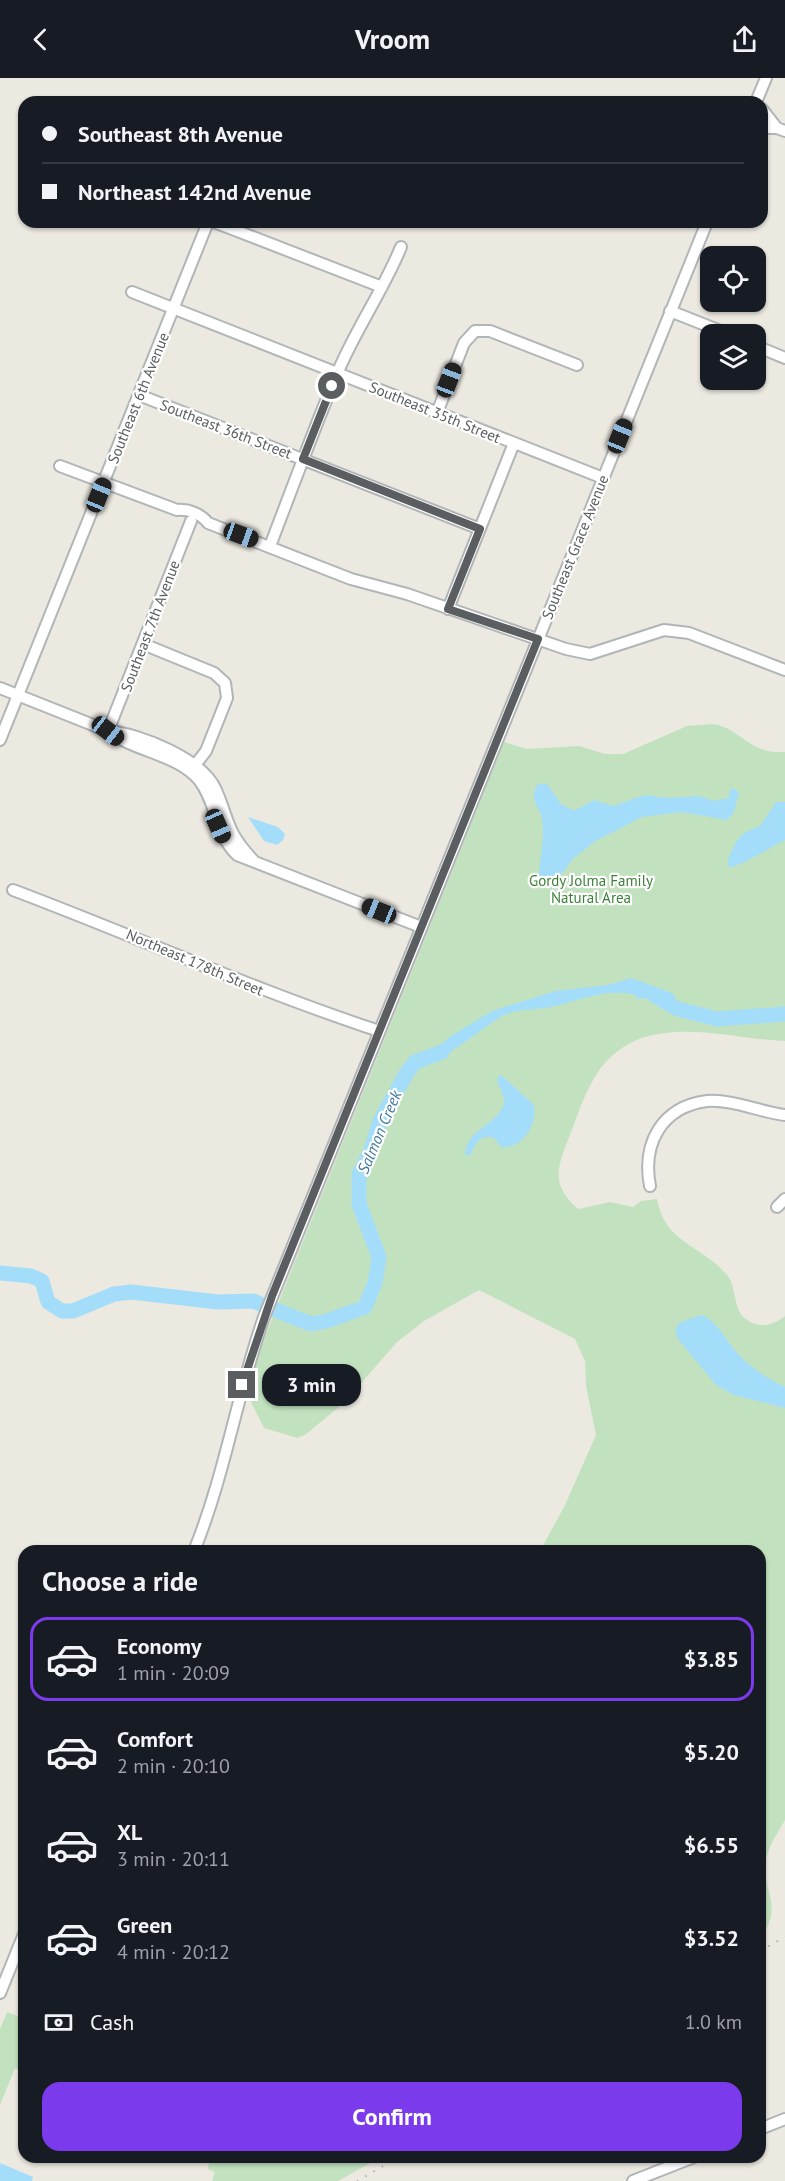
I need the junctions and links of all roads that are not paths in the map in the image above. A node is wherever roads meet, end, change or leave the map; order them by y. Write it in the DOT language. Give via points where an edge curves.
graph roads {
  1 [pos="766,78"];
  2 [pos="760,96"];
  3 [pos="768,115"];
  4 [pos="781,129"];
  5 [pos="206,228"];
  6 [pos="230,228"];
  7 [pos="705,228"];
  8 [pos="401,246"];
  9 [pos="382,287"];
  10 [pos="132,292"];
  11 [pos="173,309"];
  12 [pos="670,311"];
  13 [pos="703,324"];
  14 [pos="766,350"];
  15 [pos="785,358"];
  16 [pos="577,365"];
  17 [pos="337,373"];
  18 [pos="139,395"];
  19 [pos="436,413"];
  20 [pos="514,443"];
  21 [pos="303,459"];
  22 [pos="60,466"];
  23 [pos="603,478"];
  24 [pos="104,482"];
  25 [pos="177,510"];
  26 [pos="191,521"];
  27 [pos="208,523"];
  28 [pos="480,529"];
  29 [pos="270,546"];
  30 [pos="448,609"];
  31 [pos="538,639"];
  32 [pos="143,644"];
  33 [pos="785,670"];
  34 [pos="0,688"];
  35 [pos="18,696"];
  36 [pos="108,731"];
  37 [pos="0,741"];
  38 [pos="192,769"];
  39 [pos="13,890"];
  40 [pos="421,927"];
  41 [pos="379,1031"];
  42 [pos="785,1115"];
  43 [pos="650,1186"];
  44 [pos="196,1545"];
  45 [pos="18,1949"];
  46 [pos="0,1993"];
  47 [pos="785,2119"];
  48 [pos="766,2127"];
  49 [pos="679,2163"];
  50 [pos="633,2181"];
  1 -- 2 [label="street"];
  3 -- 4 [label="street"];
  5 -- 11 [label="street, Southeast 6th Avenue"];
  6 -- 9 [label="street"];
  7 -- 12 [label="street, Southeast Grace Avenue"];
  8 -- 9 [label="street"];
  9 -- 17 [label="street"];
  10 -- 11 [label="street, Southeast 35th Street"];
  11 -- 17 [label="street, Southeast 35th Street"];
  11 -- 18 [label="street, Southeast 6th Avenue"];
  12 -- 13 [label="street"];
  12 -- 23 [label="street, Southeast Grace Avenue"];
  14 -- 15 [label="street"];
  16 -- 19 [label="street" via="490,331 475,331 464,343"];
  17 -- 19 [label="street, Southeast 35th Street"];
  17 -- 21 [label="street"];
  18 -- 21 [label="street, Southeast 36th Street"];
  18 -- 24 [label="street, Southeast 6th Avenue"];
  19 -- 20 [label="street, Southeast 35th Street"];
  20 -- 23 [label="street, Southeast 35th Street"];
  20 -- 28 [label="street"];
  21 -- 28 [label="street, Southeast 36th Street"];
  21 -- 29 [label="street"];
  22 -- 24 [label="street"];
  23 -- 31 [label="street, Southeast Grace Avenue"];
  24 -- 25 [label="street"];
  24 -- 35 [label="street, Southeast 6th Avenue"];
  25 -- 26 [label="street"];
  25 -- 27 [label="street" via="185,509 204,517"];
  26 -- 27 [label="street"];
  26 -- 32 [label="street, Southeast 7th Avenue"];
  27 -- 29 [label="street"];
  28 -- 30 [label="street"];
  29 -- 30 [label="street" via="351,579"];
  30 -- 31 [label="street"];
  31 -- 33 [label="street" via="590,654 664,630 688,633"];
  31 -- 40 [label="street, Southeast Grace Avenue"];
  32 -- 36 [label="street, Southeast 7th Avenue"];
  32 -- 38 [label="street" via="214,673 225,683 227,698 206,751"];
  34 -- 35 [label="street"];
  35 -- 36 [label="street"];
  35 -- 37 [label="street, Southeast 6th Avenue"];
  36 -- 38 [label="street" via="124,733 175,754"];
  38 -- 40 [label="street" via="212,783 232,836 254,861"];
  39 -- 41 [label="street, Northeast 178th Street" via="113,927 296,1004"];
  40 -- 41 [label="street, Southeast Grace Avenue"];
  41 -- 44 [label="street, Southeast Grace Avenue" via="264,1317 243,1378 211,1508"];
  42 -- 43 [label="street" via="708,1101 690,1106 657,1130 648,1150"];
  45 -- 46 [label="street"];
  47 -- 48 [label="street"];
  49 -- 50 [label="street"];
}
